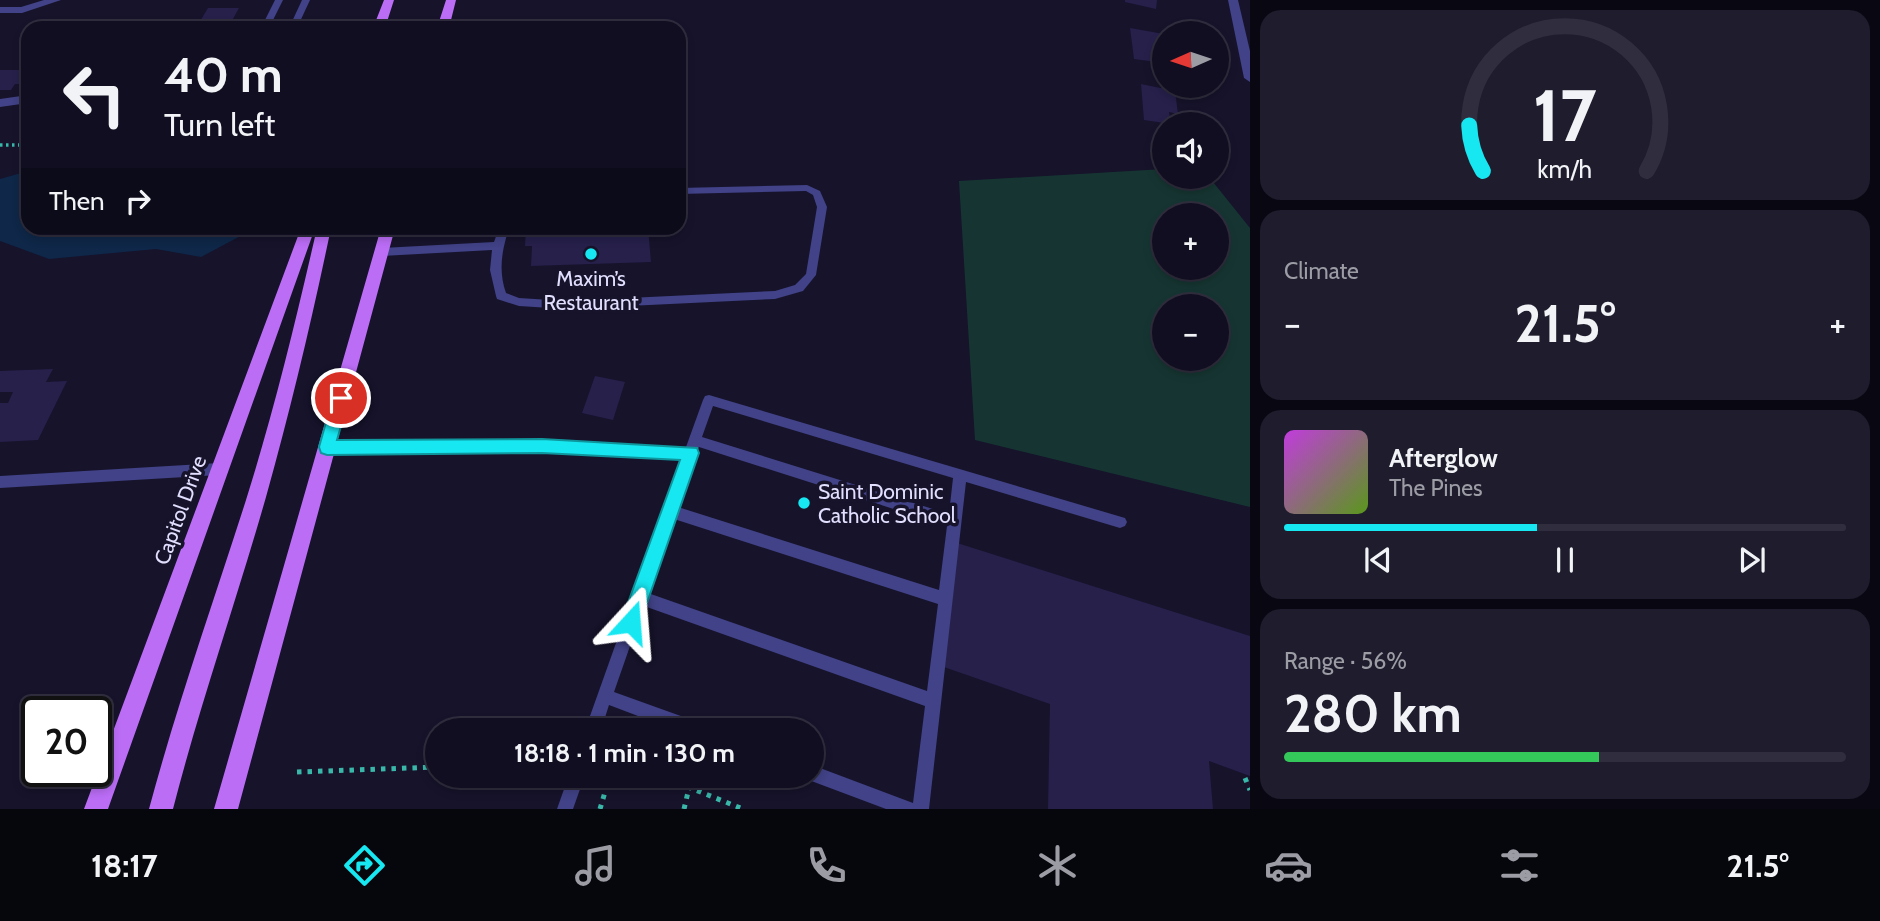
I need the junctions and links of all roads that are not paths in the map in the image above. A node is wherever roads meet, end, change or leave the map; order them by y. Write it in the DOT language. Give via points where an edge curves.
graph roads {
  1 [pos="56,0"];
  2 [pos="279,0"];
  3 [pos="306,0"];
  4 [pos="389,0"];
  5 [pos="451,0"];
  6 [pos="1233,0"];
  7 [pos="0,10"];
  8 [pos="268,21"];
  9 [pos="296,21"];
  10 [pos="382,21"];
  11 [pos="445,21"];
  12 [pos="1250,78"];
  13 [pos="21,100"];
  14 [pos="0,103"];
  15 [pos="686,191"];
  16 [pos="304,235"];
  17 [pos="322,235"];
  18 [pos="386,235"];
  19 [pos="501,235"];
  20 [pos="496,246"];
  21 [pos="382,252"];
  22 [pos="327,447"];
  23 [pos="693,447"];
  24 [pos="219,469"];
  25 [pos="960,474"];
  26 [pos="0,482"];
  27 [pos="670,511"];
  28 [pos="954,522"];
  29 [pos="1120,522"];
  30 [pos="639,597"];
  31 [pos="945,598"];
  32 [pos="605,696"];
  33 [pos="934,701"];
  34 [pos="597,718"];
  35 [pos="664,718"];
  36 [pos="824,778"];
  37 [pos="572,788"];
  38 [pos="96,809"];
  39 [pos="161,809"];
  40 [pos="226,809"];
  41 [pos="565,809"];
  42 [pos="908,809"];
  43 [pos="920,809"];
  1 -- 7 [label="street"];
  2 -- 8 [label="lane"];
  3 -- 9 [label="lane"];
  4 -- 10 [label="main road"];
  5 -- 11 [label="main road"];
  6 -- 12 [label="street"];
  13 -- 14 [label="street"];
  15 -- 20 [label="lane" via="807,188 817,193 822,207 811,275 799,288 775,295 566,305 519,302 501,296"];
  16 -- 24 [label="main road, Capitol Drive"];
  17 -- 39 [label="main road" via="299,343"];
  18 -- 21 [label="main road"];
  19 -- 20 [label="lane"];
  20 -- 21 [label="lane"];
  21 -- 22 [label="main road"];
  22 -- 23 [label="lane"];
  22 -- 40 [label="main road"];
  23 -- 25 [label="lane" via="709,400"];
  23 -- 27 [label="lane"];
  23 -- 28 [label="lane"];
  24 -- 26 [label="lane"];
  24 -- 38 [label="main road, Capitol Drive"];
  25 -- 28 [label="lane"];
  25 -- 29 [label="lane"];
  27 -- 30 [label="lane"];
  27 -- 31 [label="lane"];
  28 -- 31 [label="lane"];
  30 -- 32 [label="lane"];
  30 -- 33 [label="lane"];
  31 -- 33 [label="lane"];
  32 -- 34 [label="lane"];
  32 -- 35 [label="lane"];
  33 -- 43 [label="lane"];
  36 -- 42 [label="lane"];
  37 -- 41 [label="lane"];
}
